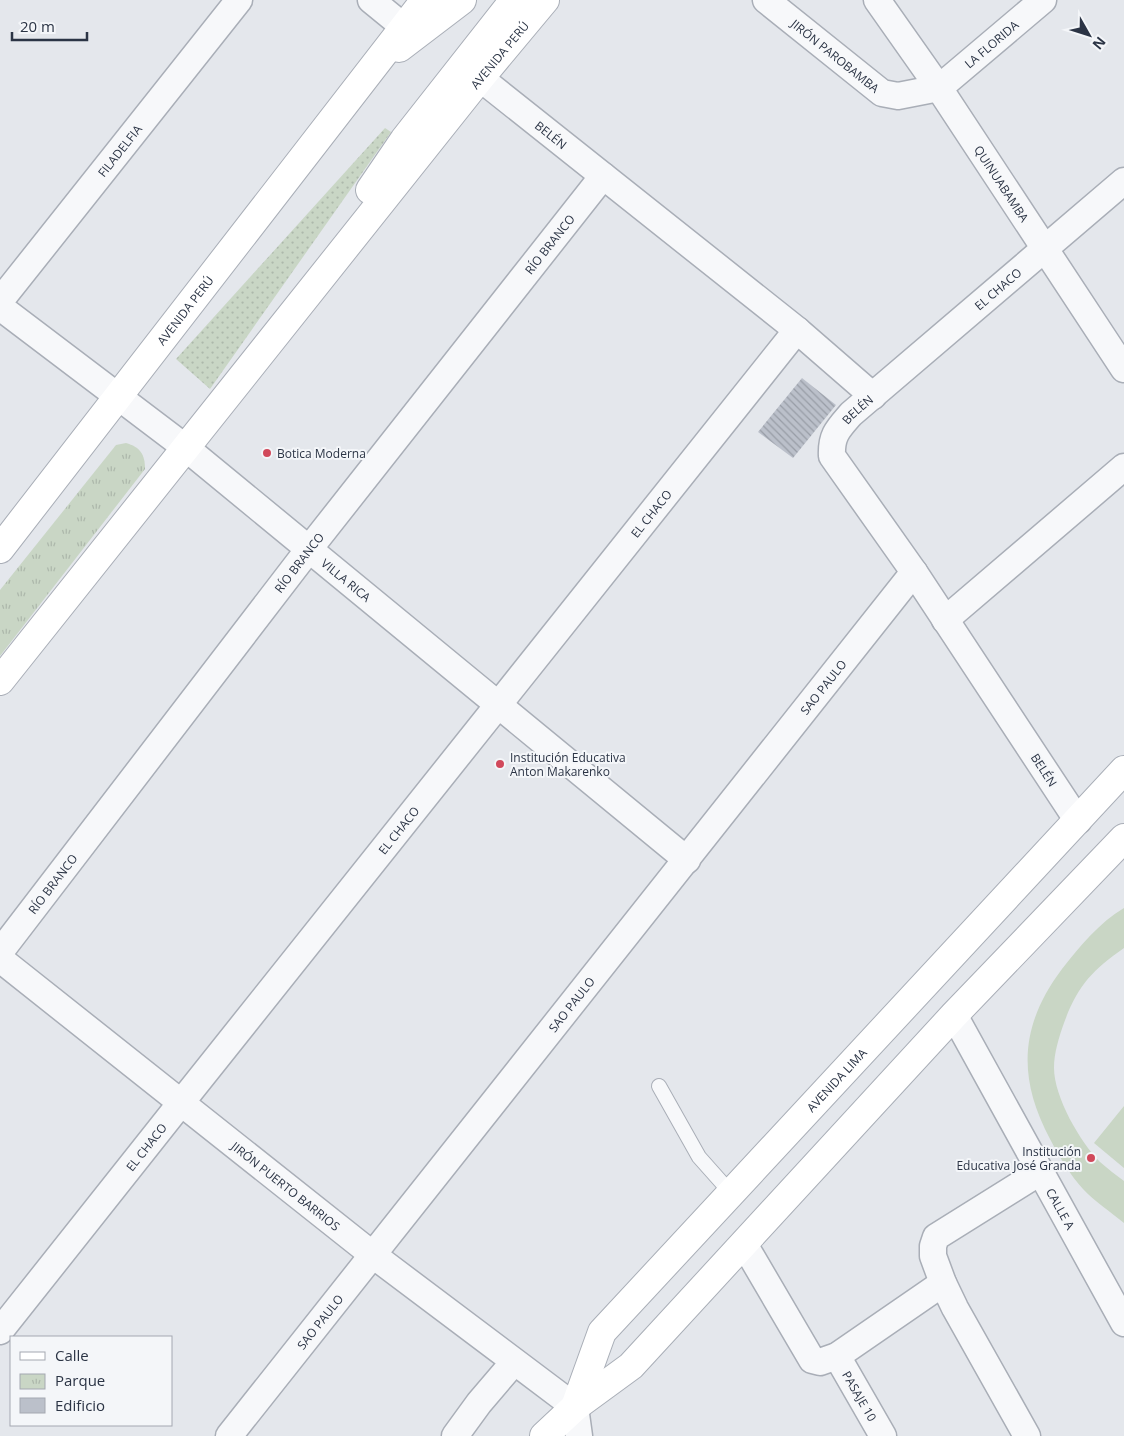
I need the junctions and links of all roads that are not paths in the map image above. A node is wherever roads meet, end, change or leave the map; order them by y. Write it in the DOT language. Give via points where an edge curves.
graph roads {
  1 [pos="239,0"];
  2 [pos="371,0"];
  3 [pos="424,0"];
  4 [pos="462,0"];
  5 [pos="514,0"];
  6 [pos="545,0"];
  7 [pos="766,0"];
  8 [pos="877,0"];
  9 [pos="1043,0"];
  10 [pos="404,27"];
  11 [pos="369,69"];
  12 [pos="480,78"];
  13 [pos="940,88"];
  14 [pos="603,176"];
  15 [pos="1124,181"];
  16 [pos="1046,248"];
  17 [pos="0,301"];
  18 [pos="0,308"];
  19 [pos="797,330"];
  20 [pos="248,368"];
  21 [pos="1124,368"];
  22 [pos="873,396"];
  23 [pos="118,398"];
  24 [pos="186,448"];
  25 [pos="1124,467"];
  26 [pos="0,549"];
  27 [pos="309,549"];
  28 [pos="914,572"];
  29 [pos="945,620"];
  30 [pos="0,681"];
  31 [pos="499,705"];
  32 [pos="1124,770"];
  33 [pos="1078,821"];
  34 [pos="1124,838"];
  35 [pos="687,860"];
  36 [pos="0,952"];
  37 [pos="0,959"];
  38 [pos="954,1016"];
  39 [pos="659,1086"];
  40 [pos="180,1104"];
  41 [pos="1040,1172"];
  42 [pos="731,1194"];
  43 [pos="744,1244"];
  44 [pos="373,1255"];
  45 [pos="942,1282"];
  46 [pos="1124,1323"];
  47 [pos="0,1331"];
  48 [pos="837,1356"];
  49 [pos="514,1362"];
  50 [pos="575,1407"];
  51 [pos="229,1436"];
  52 [pos="455,1436"];
  53 [pos="544,1436"];
  54 [pos="579,1436"];
  55 [pos="882,1436"];
  56 [pos="1028,1436"];
  1 -- 17 [label="street, FILADELFIA"];
  2 -- 10 [label="street"];
  3 -- 10 [label="main road, AVENIDA PERÚ"];
  4 -- 11 [label="main road, AVENIDA PERÚ"];
  5 -- 20 [label="main road, AVENIDA PERÚ" via="404,140"];
  6 -- 12 [label="main road, AVENIDA PERÚ"];
  7 -- 13 [label="street, JIRÓN PAROBAMBA" via="882,93 898,96"];
  8 -- 13 [label="street, QUINUABAMBA"];
  9 -- 13 [label="street, LA FLORIDA"];
  10 -- 11 [label="main road, AVENIDA PERÚ"];
  11 -- 23 [label="main road, AVENIDA PERÚ"];
  12 -- 14 [label="street, BELÉN"];
  12 -- 20 [label="main road, AVENIDA PERÚ"];
  13 -- 16 [label="street, QUINUABAMBA"];
  14 -- 19 [label="street, BELÉN"];
  14 -- 27 [label="street, RÍO BRANCO"];
  15 -- 16 [label="street, EL CHACO"];
  16 -- 21 [label="street, QUINUABAMBA"];
  16 -- 22 [label="street, EL CHACO"];
  18 -- 23 [label="street, VILLA RICA"];
  19 -- 22 [label="street, BELÉN"];
  19 -- 31 [label="street, EL CHACO"];
  20 -- 24 [label="main road, AVENIDA PERÚ"];
  22 -- 28 [label="street, BELÉN" via="837,430 831,443 832,456"];
  23 -- 24 [label="street, VILLA RICA"];
  23 -- 26 [label="main road, AVENIDA PERÚ"];
  24 -- 27 [label="street, VILLA RICA"];
  24 -- 30 [label="main road, AVENIDA PERÚ"];
  25 -- 29 [label="street"];
  27 -- 31 [label="street, VILLA RICA"];
  27 -- 36 [label="street, RÍO BRANCO"];
  28 -- 29 [label="street, BELÉN"];
  28 -- 35 [label="street, SAO PAULO"];
  29 -- 33 [label="street, BELÉN"];
  31 -- 35 [label="street, VILLA RICA"];
  31 -- 40 [label="street, EL CHACO"];
  32 -- 33 [label="main road, AVENIDA LIMA"];
  33 -- 42 [label="main road, AVENIDA LIMA"];
  34 -- 38 [label="main road, AVENIDA LIMA"];
  35 -- 44 [label="street, SAO PAULO"];
  37 -- 40 [label="street, JIRÓN PUERTO BARRIOS"];
  38 -- 41 [label="street, CALLE A"];
  38 -- 43 [label="main road, AVENIDA LIMA"];
  39 -- 42 [label="lane" via="699,1158"];
  40 -- 44 [label="street, JIRÓN PUERTO BARRIOS"];
  40 -- 47 [label="street, EL CHACO"];
  41 -- 45 [label="street" via="936,1237 933,1256"];
  41 -- 46 [label="street, CALLE A"];
  42 -- 50 [label="main road, AVENIDA LIMA" via="602,1332"];
  43 -- 48 [label="street" via="812,1360 820,1362"];
  43 -- 50 [label="main road, AVENIDA LIMA" via="631,1366"];
  44 -- 49 [label="street, JIRÓN PUERTO BARRIOS"];
  44 -- 51 [label="street, SAO PAULO"];
  45 -- 48 [label="street"];
  45 -- 56 [label="street"];
  48 -- 55 [label="street, PASAJE 10"];
  49 -- 50 [label="street, JIRÓN PUERTO BARRIOS"];
  49 -- 52 [label="street"];
  50 -- 53 [label="main road, AVENIDA LIMA"];
  50 -- 54 [label="street"];
}
